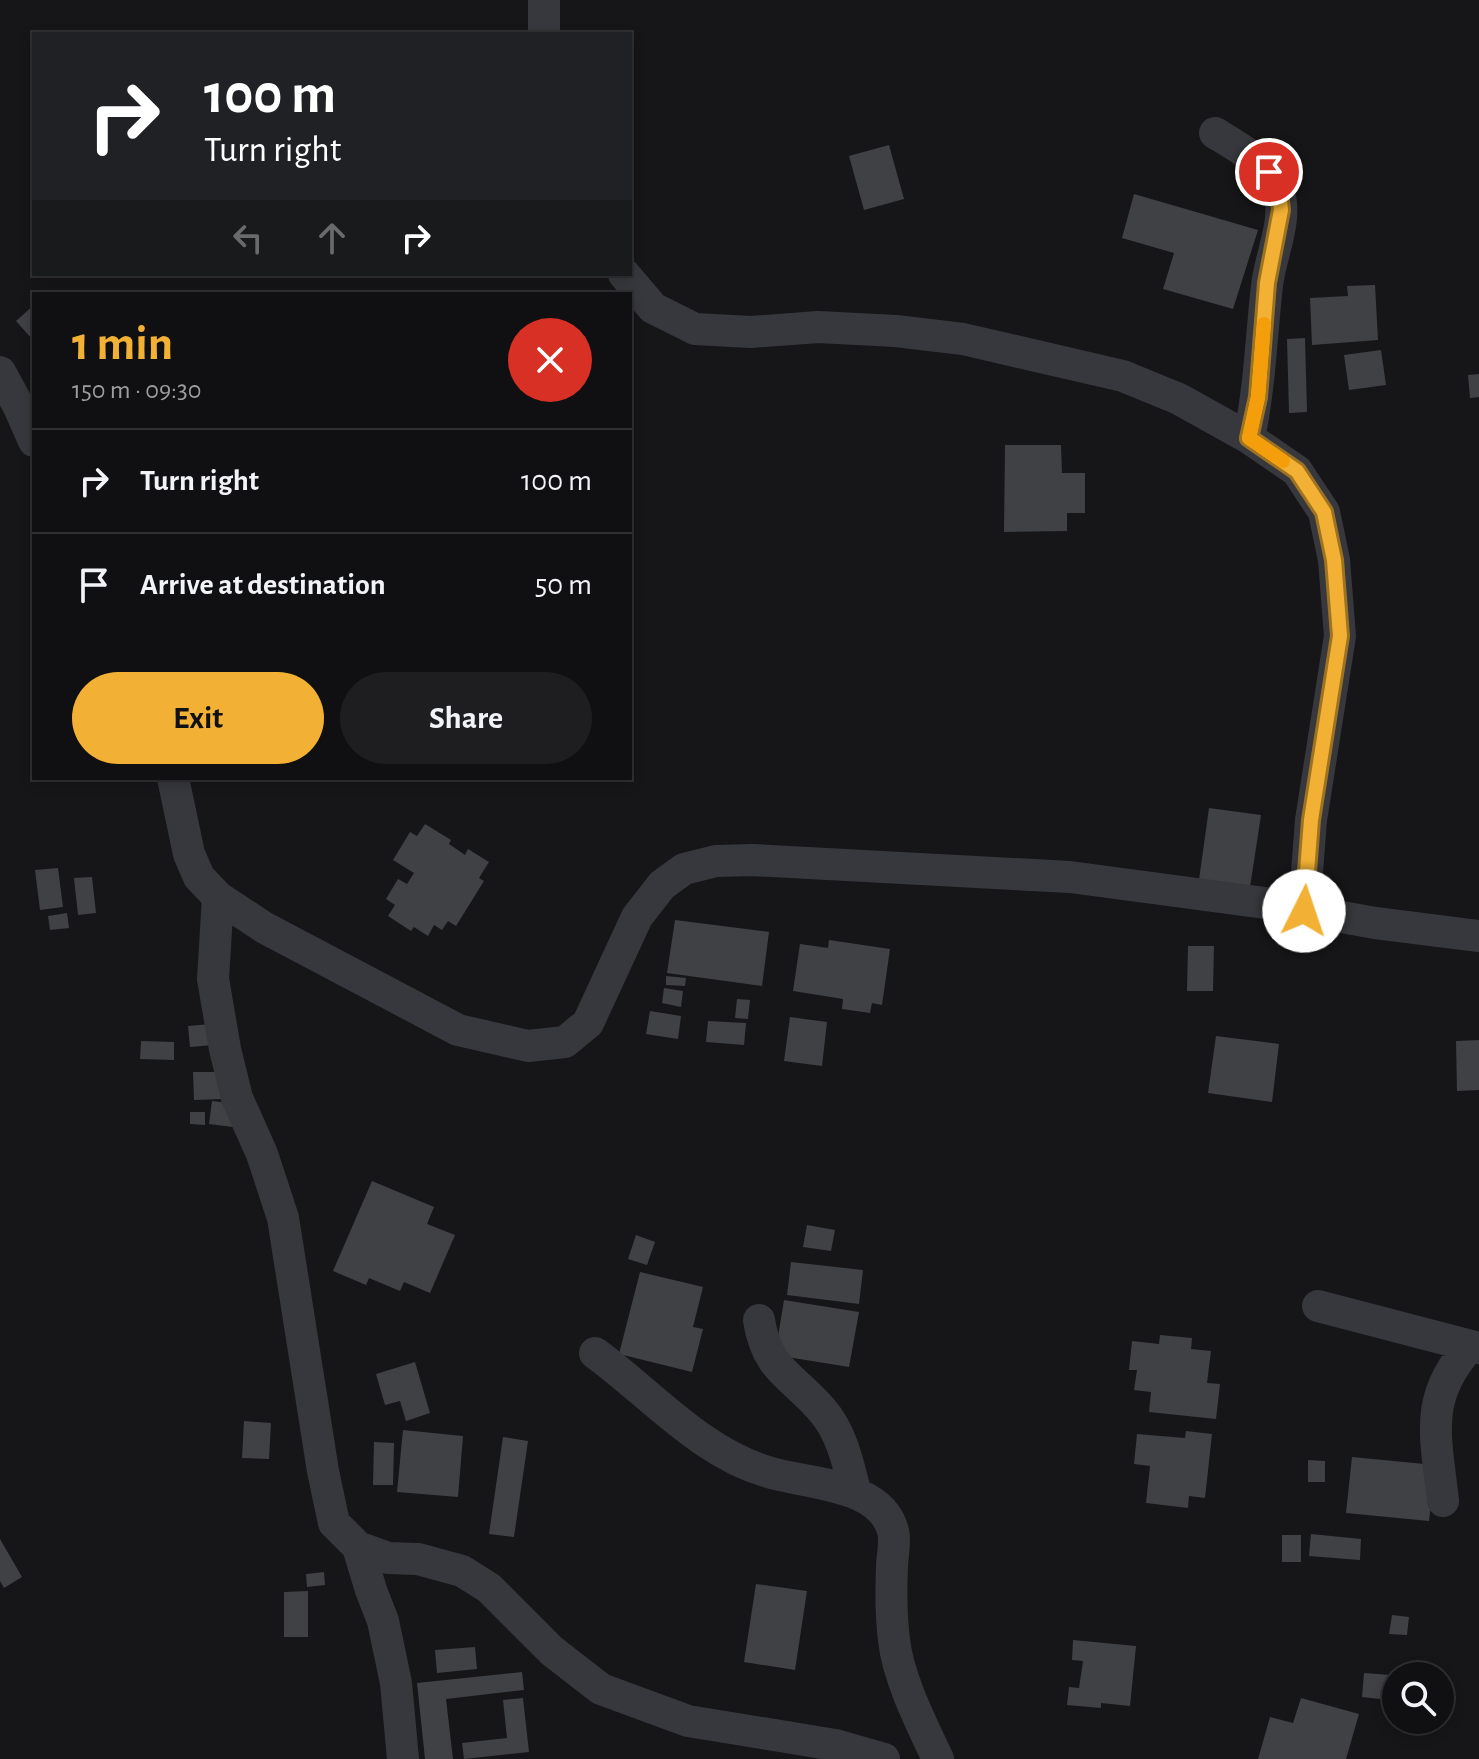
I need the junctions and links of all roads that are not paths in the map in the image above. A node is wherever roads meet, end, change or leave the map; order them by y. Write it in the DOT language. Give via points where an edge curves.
graph roads {
  1 [pos="544,0"];
  2 [pos="544,32"];
  3 [pos="1215,133"];
  4 [pos="626,276"];
  5 [pos="0,372"];
  6 [pos="32,437"];
  7 [pos="1249,438"];
  8 [pos="173,780"];
  9 [pos="218,897"];
  10 [pos="1304,911"];
  11 [pos="1479,936"];
  12 [pos="1318,1306"];
  13 [pos="759,1320"];
  14 [pos="1475,1347"];
  15 [pos="595,1353"];
  16 [pos="855,1491"];
  17 [pos="1443,1501"];
  18 [pos="358,1547"];
  19 [pos="403,1759"];
  20 [pos="884,1759"];
  21 [pos="938,1759"];
  1 -- 2 [label="street"];
  3 -- 7 [label="street" via="1269,172 1279,191 1281,210"];
  4 -- 7 [label="street" via="653,308 695,329 818,327 963,339 1123,376 1179,399"];
  5 -- 6 [label="street"];
  7 -- 10 [label="street" via="1297,471 1324,512 1334,560 1340,636 1311,820"];
  8 -- 9 [label="street" via="189,854 199,877"];
  9 -- 10 [label="street" via="335,967 458,1030 528,1046 565,1042 588,1023 637,917 662,885 684,869 716,861 1070,877"];
  9 -- 18 [label="street" via="213,979 225,1049 237,1098 283,1218 334,1523"];
  10 -- 11 [label="street"];
  12 -- 14 [label="street"];
  13 -- 16 [label="street" via="762,1343 773,1363 822,1410 836,1431"];
  14 -- 17 [label="street" via="1451,1367 1440,1391 1436,1425"];
  15 -- 16 [label="street" via="729,1458 769,1473"];
  16 -- 21 [label="street" via="882,1511 893,1531 894,1642 915,1710"];
  18 -- 19 [label="street" via="383,1621"];
  18 -- 20 [label="street" via="462,1571 489,1588 552,1651 601,1689 688,1721 835,1745"];
}
